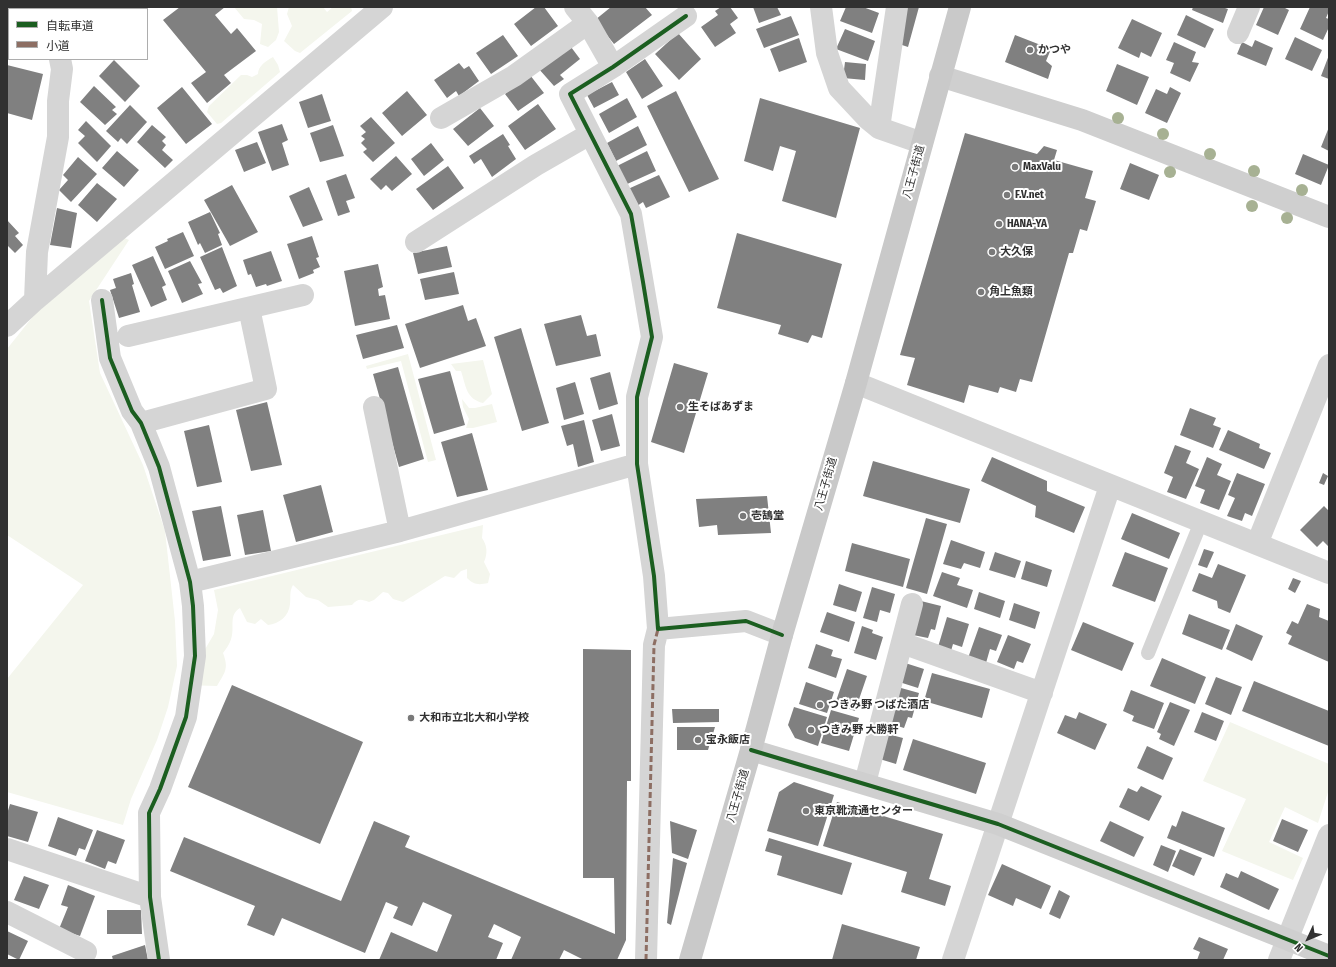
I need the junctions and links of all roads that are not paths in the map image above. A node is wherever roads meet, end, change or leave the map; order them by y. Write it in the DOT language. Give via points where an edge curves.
graph roads {
  1 [pos="382,7"];
  2 [pos="821,7"];
  3 [pos="897,7"];
  4 [pos="960,7"];
  5 [pos="1249,7"];
  6 [pos="582,15"];
  7 [pos="686,16"];
  8 [pos="1238,33"];
  9 [pos="60,60"];
  10 [pos="613,67"];
  11 [pos="940,76"];
  12 [pos="441,118"];
  13 [pos="880,128"];
  14 [pos="590,134"];
  15 [pos="922,143"];
  16 [pos="1329,217"];
  17 [pos="416,242"];
  18 [pos="303,296"];
  19 [pos="35,300"];
  20 [pos="102,300"];
  21 [pos="249,308"];
  22 [pos="7,326"];
  23 [pos="128,336"];
  24 [pos="1329,365"];
  25 [pos="856,383"];
  26 [pos="374,407"];
  27 [pos="141,423"];
  28 [pos="637,464"];
  29 [pos="1110,486"];
  30 [pos="1201,522"];
  31 [pos="400,532"];
  32 [pos="1257,544"];
  33 [pos="1329,574"];
  34 [pos="190,582"];
  35 [pos="912,604"];
  36 [pos="658,629"];
  37 [pos="782,634"];
  38 [pos="902,643"];
  39 [pos="1148,653"];
  40 [pos="1042,693"];
  41 [pos="751,750"];
  42 [pos="865,784"];
  43 [pos="998,824"];
  44 [pos="1329,835"];
  45 [pos="7,849"];
  46 [pos="150,897"];
  47 [pos="7,912"];
  48 [pos="1287,939"];
  49 [pos="86,952"];
  50 [pos="1329,956"];
  51 [pos="159,960"];
  52 [pos="646,960"];
  53 [pos="690,960"];
  54 [pos="953,960"];
  55 [pos="1279,960"];
  1 -- 19 [label="street"];
  2 -- 13 [label="street" via="827,53 839,88"];
  3 -- 13 [label="street"];
  4 -- 11 [label="main road, 八王子街道"];
  5 -- 8 [label="street"];
  6 -- 10 [label="street"];
  6 -- 12 [label="street" via="514,76"];
  7 -- 10 [label="street"];
  9 -- 19 [label="street" via="62,69 58,101 58,137 37,252"];
  10 -- 14 [label="street" via="570,94"];
  11 -- 15 [label="main road, 八王子街道"];
  11 -- 16 [label="street" via="1082,120"];
  13 -- 15 [label="street"];
  14 -- 17 [label="street" via="536,165"];
  14 -- 28 [label="street" via="631,214 652,337 637,397"];
  15 -- 25 [label="main road, 八王子街道"];
  18 -- 21 [label="street"];
  19 -- 22 [label="street"];
  20 -- 27 [label="street" via="110,358 132,411"];
  21 -- 23 [label="street"];
  21 -- 27 [label="street" via="266,389"];
  24 -- 32 [label="street"];
  25 -- 29 [label="street"];
  25 -- 37 [label="main road, 八王子街道"];
  26 -- 31 [label="street"];
  27 -- 34 [label="street" via="159,467"];
  28 -- 31 [label="street"];
  28 -- 36 [label="street" via="654,576"];
  29 -- 30 [label="street"];
  29 -- 40 [label="street"];
  30 -- 32 [label="street"];
  30 -- 39 [label="lane"];
  31 -- 34 [label="street"];
  32 -- 33 [label="street"];
  34 -- 46 [label="street" via="195,656 186,717 149,813"];
  35 -- 38 [label="street"];
  36 -- 37 [label="street" via="746,622"];
  36 -- 52 [label="street" via="654,645"];
  37 -- 41 [label="main road, 八王子街道"];
  38 -- 40 [label="street"];
  38 -- 42 [label="street"];
  40 -- 43 [label="street"];
  41 -- 42 [label="street"];
  41 -- 53 [label="main road, 八王子街道"];
  42 -- 43 [label="street"];
  43 -- 48 [label="street"];
  43 -- 54 [label="street"];
  44 -- 48 [label="street"];
  45 -- 46 [label="street"];
  46 -- 51 [label="street"];
  47 -- 49 [label="street"];
  48 -- 50 [label="street"];
  48 -- 55 [label="street"];
}
